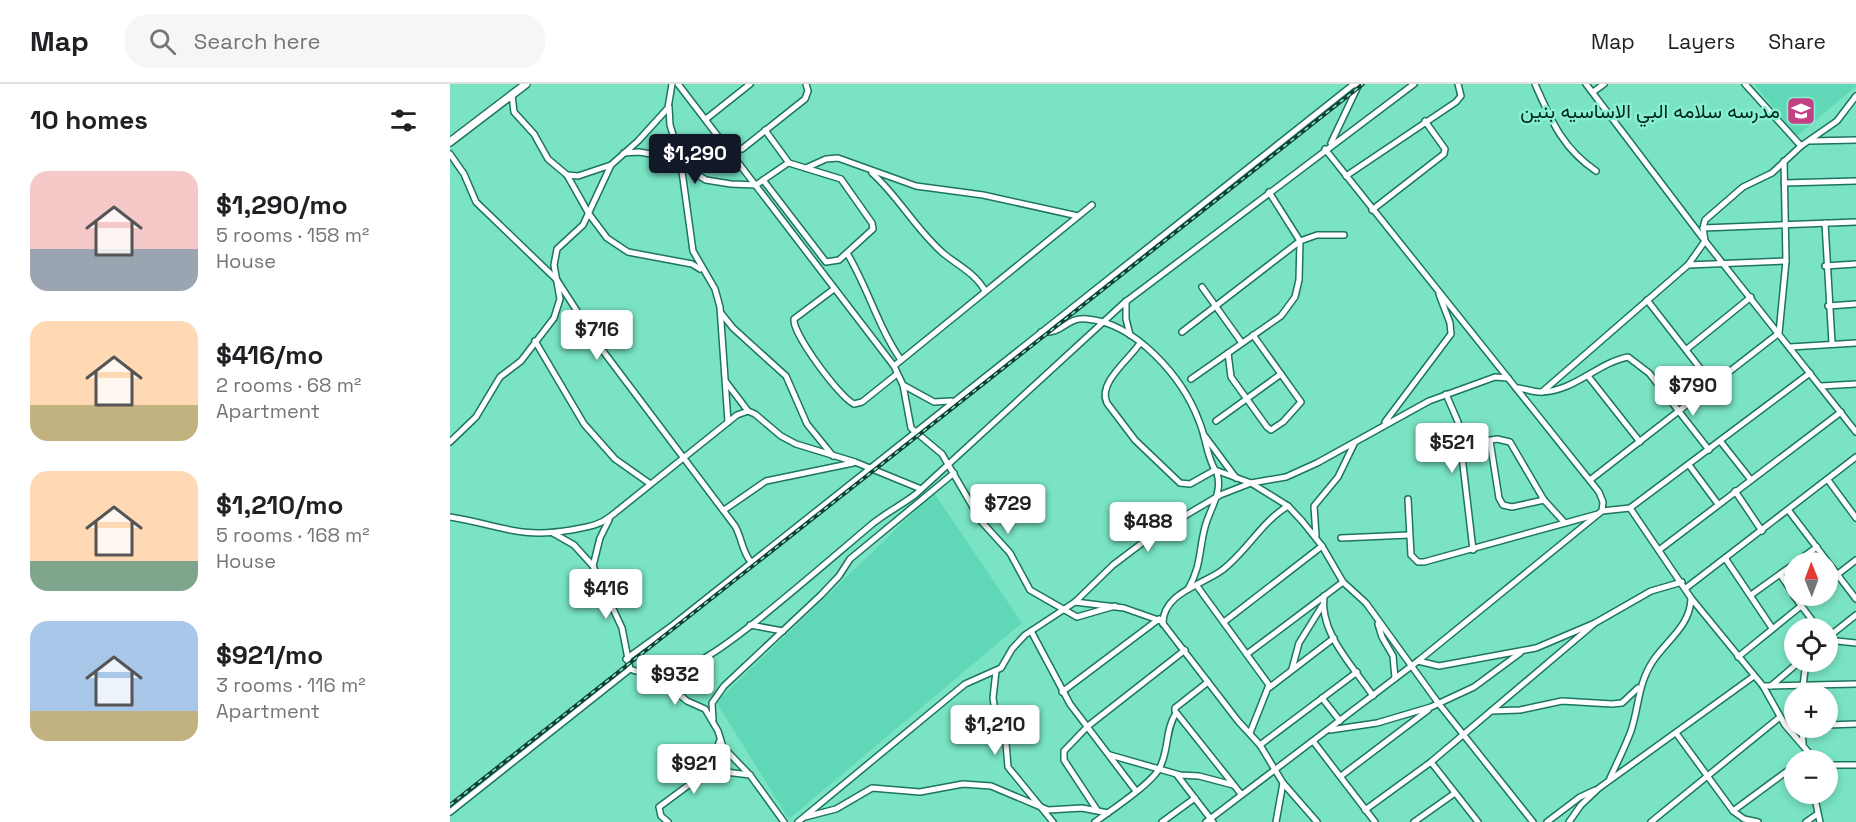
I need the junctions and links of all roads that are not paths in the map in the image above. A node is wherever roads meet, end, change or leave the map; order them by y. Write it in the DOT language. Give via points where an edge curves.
graph roads {
  1 [pos="526,84"];
  2 [pos="672,84"];
  3 [pos="678,84"];
  4 [pos="750,84"];
  5 [pos="806,84"];
  6 [pos="1354,84"];
  7 [pos="1359,84"];
  8 [pos="1414,84"];
  9 [pos="1458,84"];
  10 [pos="1535,84"];
  11 [pos="1587,84"];
  12 [pos="1604,84"];
  13 [pos="1745,84"];
  14 [pos="1593,93"];
  15 [pos="512,96"];
  16 [pos="1856,96"];
  17 [pos="669,105"];
  18 [pos="706,119"];
  19 [pos="1425,121"];
  20 [pos="765,130"];
  21 [pos="1856,140"];
  22 [pos="1809,141"];
  23 [pos="450,142"];
  24 [pos="1801,146"];
  25 [pos="1327,148"];
  26 [pos="742,149"];
  27 [pos="624,153"];
  28 [pos="450,154"];
  29 [pos="1784,161"];
  30 [pos="788,163"];
  31 [pos="611,165"];
  32 [pos="681,165"];
  33 [pos="806,168"];
  34 [pos="868,170"];
  35 [pos="1596,171"];
  36 [pos="567,175"];
  37 [pos="1346,176"];
  38 [pos="763,180"];
  39 [pos="1856,181"];
  40 [pos="1784,183"];
  41 [pos="756,185"];
  42 [pos="1269,192"];
  43 [pos="1092,205"];
  44 [pos="1372,210"];
  45 [pos="589,214"];
  46 [pos="1078,216"];
  47 [pos="1856,222"];
  48 [pos="1825,223"];
  49 [pos="1785,224"];
  50 [pos="1703,228"];
  51 [pos="1344,235"];
  52 [pos="1300,241"];
  53 [pos="1705,241"];
  54 [pos="847,253"];
  55 [pos="1786,261"];
  56 [pos="1724,264"];
  57 [pos="1856,264"];
  58 [pos="1688,265"];
  59 [pos="1825,266"];
  60 [pos="701,269"];
  61 [pos="556,280"];
  62 [pos="1202,287"];
  63 [pos="834,289"];
  64 [pos="1437,290"];
  65 [pos="985,291"];
  66 [pos="1751,297"];
  67 [pos="1647,300"];
  68 [pos="1126,301"];
  69 [pos="1856,304"];
  70 [pos="1216,306"];
  71 [pos="1828,306"];
  72 [pos="721,313"];
  73 [pos="1103,321"];
  74 [pos="1041,332"];
  75 [pos="1182,332"];
  76 [pos="1779,333"];
  77 [pos="1130,335"];
  78 [pos="1253,335"];
  79 [pos="535,341"];
  80 [pos="1140,343"];
  81 [pos="1242,343"];
  82 [pos="1832,343"];
  83 [pos="1856,343"];
  84 [pos="1791,347"];
  85 [pos="1687,350"];
  86 [pos="1228,353"];
  87 [pos="901,360"];
  88 [pos="894,366"];
  89 [pos="1810,373"];
  90 [pos="897,374"];
  91 [pos="1281,374"];
  92 [pos="1588,376"];
  93 [pos="1509,378"];
  94 [pos="1191,379"];
  95 [pos="725,381"];
  96 [pos="1856,384"];
  97 [pos="903,386"];
  98 [pos="1714,386"];
  99 [pos="1821,386"];
  100 [pos="1516,388"];
  101 [pos="1542,392"];
  102 [pos="1446,394"];
  103 [pos="1246,400"];
  104 [pos="953,401"];
  105 [pos="748,411"];
  106 [pos="1841,412"];
  107 [pos="1678,414"];
  108 [pos="1216,421"];
  109 [pos="728,422"];
  110 [pos="1382,425"];
  111 [pos="916,431"];
  112 [pos="1856,431"];
  113 [pos="1203,434"];
  114 [pos="1357,441"];
  115 [pos="1490,441"];
  116 [pos="450,442"];
  117 [pos="1640,442"];
  118 [pos="1721,442"];
  119 [pos="1461,445"];
  120 [pos="1709,450"];
  121 [pos="833,456"];
  122 [pos="1856,457"];
  123 [pos="684,459"];
  124 [pos="855,462"];
  125 [pos="949,464"];
  126 [pos="1689,465"];
  127 [pos="869,468"];
  128 [pos="1216,471"];
  129 [pos="954,472"];
  130 [pos="1237,480"];
  131 [pos="1590,480"];
  132 [pos="1751,480"];
  133 [pos="1828,480"];
  134 [pos="650,483"];
  135 [pos="1251,483"];
  136 [pos="921,489"];
  137 [pos="1735,491"];
  138 [pos="1217,497"];
  139 [pos="1408,498"];
  140 [pos="1544,500"];
  141 [pos="1718,504"];
  142 [pos="1288,506"];
  143 [pos="1630,508"];
  144 [pos="724,510"];
  145 [pos="1789,511"];
  146 [pos="1601,513"];
  147 [pos="611,516"];
  148 [pos="450,517"];
  149 [pos="1856,518"];
  150 [pos="1565,524"];
  151 [pos="1762,531"];
  152 [pos="553,533"];
  153 [pos="1409,535"];
  154 [pos="1341,538"];
  155 [pos="1320,543"];
  156 [pos="1817,547"];
  157 [pos="1473,550"];
  158 [pos="1659,550"];
  159 [pos="1810,552"];
  160 [pos="1821,552"];
  161 [pos="1725,558"];
  162 [pos="1856,560"];
  163 [pos="751,562"];
  164 [pos="593,566"];
  165 [pos="1784,571"];
  166 [pos="1780,574"];
  167 [pos="1838,574"];
  168 [pos="1784,580"];
  169 [pos="1343,582"];
  170 [pos="1682,582"];
  171 [pos="1197,586"];
  172 [pos="1686,588"];
  173 [pos="1187,591"];
  174 [pos="1751,595"];
  175 [pos="1324,596"];
  176 [pos="1692,598"];
  177 [pos="1856,599"];
  178 [pos="1075,602"];
  179 [pos="1323,604"];
  180 [pos="1115,606"];
  181 [pos="1801,606"];
  182 [pos="1063,611"];
  183 [pos="1856,615"];
  184 [pos="1810,618"];
  185 [pos="1377,619"];
  186 [pos="1161,622"];
  187 [pos="1224,622"];
  188 [pos="1595,623"];
  189 [pos="750,625"];
  190 [pos="1772,628"];
  191 [pos="1838,630"];
  192 [pos="783,631"];
  193 [pos="1031,631"];
  194 [pos="1334,638"];
  195 [pos="1838,641"];
  196 [pos="1856,643"];
  197 [pos="1185,650"];
  198 [pos="1523,651"];
  199 [pos="1247,654"];
  200 [pos="1738,657"];
  201 [pos="627,659"];
  202 [pos="1418,661"];
  203 [pos="1412,666"];
  204 [pos="630,669"];
  205 [pos="1292,669"];
  206 [pos="996,671"];
  207 [pos="1357,672"];
  208 [pos="1787,672"];
  209 [pos="655,674"];
  210 [pos="1754,676"];
  211 [pos="1395,678"];
  212 [pos="1208,682"];
  213 [pos="1642,682"];
  214 [pos="1856,684"];
  215 [pos="1838,685"];
  216 [pos="1763,686"];
  217 [pos="1771,686"];
  218 [pos="1784,686"];
  219 [pos="1270,687"];
  220 [pos="1062,692"];
  221 [pos="1373,696"];
  222 [pos="1322,698"];
  223 [pos="1439,704"];
  224 [pos="1431,707"];
  225 [pos="1491,711"];
  226 [pos="1176,713"];
  227 [pos="1780,717"];
  228 [pos="712,720"];
  229 [pos="1340,721"];
  230 [pos="1784,723"];
  231 [pos="1856,724"];
  232 [pos="1838,725"];
  233 [pos="1088,726"];
  234 [pos="1325,731"];
  235 [pos="1250,733"];
  236 [pos="1676,733"];
  237 [pos="1464,734"];
  238 [pos="1797,738"];
  239 [pos="1803,738"];
  240 [pos="720,740"];
  241 [pos="1313,741"];
  242 [pos="1803,744"];
  243 [pos="1260,745"];
  244 [pos="1807,750"];
  245 [pos="1110,755"];
  246 [pos="1431,762"];
  247 [pos="1838,765"];
  248 [pos="1856,765"];
  249 [pos="1160,768"];
  250 [pos="1275,769"];
  251 [pos="709,770"];
  252 [pos="1176,773"];
  253 [pos="1784,773"];
  254 [pos="1707,775"];
  255 [pos="750,776"];
  256 [pos="1341,776"];
  257 [pos="1610,780"];
  258 [pos="1284,783"];
  259 [pos="1234,785"];
  260 [pos="1599,788"];
  261 [pos="1136,791"];
  262 [pos="1455,793"];
  263 [pos="1241,794"];
  264 [pos="1195,798"];
  265 [pos="1815,804"];
  266 [pos="1042,808"];
  267 [pos="1097,810"];
  268 [pos="1365,810"];
  269 [pos="1733,811"];
  270 [pos="450,812"];
  271 [pos="1108,813"];
  272 [pos="1816,815"];
  273 [pos="803,817"];
  274 [pos="1210,821"];
  275 [pos="668,822"];
  276 [pos="784,822"];
  277 [pos="798,822"];
  278 [pos="1053,822"];
  279 [pos="1095,822"];
  280 [pos="1162,822"];
  281 [pos="1276,822"];
  282 [pos="1317,822"];
  283 [pos="1375,822"];
  284 [pos="1414,822"];
  285 [pos="1478,822"];
  286 [pos="1533,822"];
  287 [pos="1547,822"];
  288 [pos="1569,822"];
  289 [pos="1651,822"];
  290 [pos="1758,822"];
  291 [pos="1806,822"];
  292 [pos="1820,822"];
  1 -- 15 [label="main road"];
  2 -- 17 [label="street"];
  3 -- 18 [label="street"];
  4 -- 18 [label="street"];
  5 -- 20 [label="street" via="805,99"];
  6 -- 74 [label="street"];
  7 -- 25 [label="street"];
  8 -- 25 [label="street"];
  9 -- 19 [label="street" via="1459,99"];
  10 -- 35 [label="street" via="1559,135"];
  11 -- 14 [label="street"];
  12 -- 14 [label="street"];
  13 -- 24 [label="street"];
  14 -- 53 [label="street"];
  15 -- 23 [label="main road"];
  15 -- 36 [label="street" via="514,112 534,134 548,159"];
  16 -- 22 [label="street" via="1837,121"];
  17 -- 27 [label="street" via="661,118"];
  17 -- 32 [label="street"];
  18 -- 41 [label="street"];
  19 -- 37 [label="street"];
  19 -- 44 [label="street" via="1445,149 1444,154"];
  20 -- 26 [label="street"];
  20 -- 30 [label="street"];
  21 -- 22 [label="street"];
  22 -- 24 [label="street"];
  24 -- 29 [label="street"];
  25 -- 37 [label="street"];
  25 -- 42 [label="street"];
  27 -- 31 [label="street"];
  27 -- 32 [label="street" via="647,153"];
  28 -- 61 [label="street" via="476,202"];
  29 -- 40 [label="street"];
  29 -- 50 [label="street" via="1772,173 1743,187 1705,220"];
  30 -- 33 [label="street"];
  30 -- 38 [label="street"];
  31 -- 36 [label="street" via="578,176"];
  31 -- 45 [label="street"];
  32 -- 41 [label="street" via="706,180"];
  32 -- 60 [label="street" via="693,252"];
  33 -- 34 [label="street" via="838,158"];
  33 -- 54 [label="street" via="841,179 872,223 872,232"];
  34 -- 46 [label="street" via="916,186 983,195"];
  34 -- 65 [label="street" via="892,192 929,240 976,277"];
  36 -- 45 [label="street"];
  37 -- 44 [label="street"];
  38 -- 41 [label="street"];
  38 -- 54 [label="street" via="822,259 833,262"];
  39 -- 40 [label="street"];
  40 -- 49 [label="street"];
  41 -- 63 [label="street"];
  42 -- 52 [label="street"];
  42 -- 68 [label="street"];
  43 -- 46 [label="street"];
  44 -- 64 [label="street"];
  45 -- 60 [label="street" via="618,247"];
  45 -- 61 [label="street" via="579,230 557,249"];
  46 -- 65 [label="street"];
  47 -- 48 [label="street"];
  48 -- 49 [label="street"];
  48 -- 59 [label="street"];
  49 -- 50 [label="street"];
  49 -- 55 [label="street"];
  50 -- 53 [label="street"];
  51 -- 52 [label="street"];
  52 -- 70 [label="street"];
  52 -- 78 [label="street" via="1299,280 1292,303 1281,316"];
  53 -- 56 [label="street"];
  53 -- 58 [label="street"];
  54 -- 87 [label="street" via="878,322"];
  55 -- 56 [label="street"];
  55 -- 76 [label="street"];
  56 -- 58 [label="street"];
  56 -- 66 [label="street"];
  57 -- 59 [label="street"];
  58 -- 67 [label="street"];
  59 -- 71 [label="street"];
  60 -- 72 [label="street" via="715,289"];
  61 -- 79 [label="street" via="558,311"];
  61 -- 123 [label="street" via="600,347"];
  62 -- 70 [label="street"];
  63 -- 88 [label="street"];
  63 -- 90 [label="street" via="794,319 794,328 805,345 854,404"];
  64 -- 93 [label="street"];
  64 -- 110 [label="street" via="1452,334"];
  65 -- 87 [label="street"];
  66 -- 76 [label="street"];
  66 -- 85 [label="street"];
  67 -- 85 [label="street"];
  67 -- 101 [label="street"];
  68 -- 73 [label="street"];
  68 -- 77 [label="street"];
  69 -- 71 [label="street"];
  70 -- 75 [label="street"];
  70 -- 81 [label="street"];
  71 -- 82 [label="street"];
  72 -- 95 [label="street"];
  72 -- 121 [label="street" via="786,376 807,424"];
  73 -- 74 [label="street" via="1073,319 1058,331"];
  73 -- 77 [label="street"];
  73 -- 125 [label="street"];
  74 -- 104 [label="street"];
  76 -- 84 [label="street"];
  76 -- 98 [label="street"];
  77 -- 80 [label="street"];
  78 -- 81 [label="street"];
  78 -- 91 [label="street"];
  79 -- 116 [label="street" via="521,361 500,377 476,417"];
  79 -- 134 [label="street" via="584,424 615,459"];
  80 -- 113 [label="street" via="1174,378 1191,403"];
  80 -- 128 [label="street" via="1107,385 1107,403 1135,440 1180,483 1190,484"];
  81 -- 86 [label="street"];
  82 -- 83 [label="street"];
  82 -- 84 [label="street"];
  84 -- 89 [label="street"];
  85 -- 98 [label="street"];
  86 -- 94 [label="street"];
  86 -- 103 [label="street" via="1231,377"];
  87 -- 88 [label="street"];
  88 -- 90 [label="street"];
  89 -- 99 [label="street"];
  89 -- 118 [label="street"];
  90 -- 97 [label="street"];
  91 -- 103 [label="street"];
  91 -- 103 [label="street" via="1301,402 1283,422 1271,430"];
  92 -- 101 [label="street"];
  92 -- 107 [label="street" via="1607,364 1630,358 1649,373"];
  92 -- 117 [label="street"];
  93 -- 100 [label="street"];
  93 -- 102 [label="street" via="1496,377"];
  95 -- 105 [label="street"];
  95 -- 109 [label="street"];
  96 -- 99 [label="street"];
  97 -- 104 [label="street" via="934,402"];
  97 -- 111 [label="street" via="910,425"];
  98 -- 107 [label="street"];
  99 -- 106 [label="street"];
  100 -- 101 [label="street"];
  100 -- 131 [label="street"];
  102 -- 110 [label="street"];
  102 -- 119 [label="street" via="1458,422"];
  103 -- 108 [label="street"];
  104 -- 111 [label="street"];
  105 -- 109 [label="street"];
  105 -- 121 [label="street" via="796,444"];
  106 -- 112 [label="street"];
  106 -- 132 [label="street"];
  107 -- 117 [label="street"];
  107 -- 120 [label="street"];
  109 -- 123 [label="street"];
  110 -- 114 [label="street"];
  111 -- 125 [label="street" via="936,446"];
  111 -- 127 [label="street"];
  113 -- 128 [label="street"];
  113 -- 130 [label="street"];
  114 -- 135 [label="street" via="1291,475"];
  114 -- 155 [label="street" via="1338,477 1314,506 1314,529"];
  115 -- 119 [label="street"];
  115 -- 140 [label="street" via="1504,440 1514,447"];
  115 -- 140 [label="street" via="1503,505 1512,507"];
  117 -- 131 [label="street"];
  118 -- 120 [label="street"];
  118 -- 132 [label="street"];
  119 -- 157 [label="street"];
  120 -- 126 [label="street"];
  121 -- 124 [label="street"];
  122 -- 133 [label="street"];
  123 -- 134 [label="street"];
  123 -- 144 [label="street"];
  124 -- 127 [label="street"];
  124 -- 144 [label="street" via="766,481"];
  125 -- 129 [label="street"];
  125 -- 136 [label="street"];
  126 -- 141 [label="street"];
  126 -- 143 [label="street"];
  127 -- 136 [label="street"];
  127 -- 163 [label="street"];
  128 -- 130 [label="street"];
  128 -- 138 [label="street" via="1220,487"];
  129 -- 182 [label="street" via="981,521 1015,560 1027,586"];
  129 -- 192 [label="street" via="850,559 834,582"];
  130 -- 135 [label="street"];
  131 -- 146 [label="street" via="1601,496"];
  132 -- 137 [label="street"];
  133 -- 145 [label="street"];
  133 -- 149 [label="street"];
  134 -- 147 [label="street"];
  135 -- 138 [label="street"];
  135 -- 142 [label="street"];
  136 -- 189 [label="street" via="878,519"];
  137 -- 141 [label="street"];
  137 -- 151 [label="street"];
  138 -- 173 [label="street" via="1204,530 1198,571"];
  138 -- 178 [label="street" via="1141,544"];
  139 -- 153 [label="street"];
  140 -- 150 [label="street"];
  141 -- 158 [label="street"];
  142 -- 155 [label="street"];
  142 -- 171 [label="street" via="1237,558"];
  143 -- 146 [label="street"];
  143 -- 158 [label="street"];
  144 -- 163 [label="street"];
  145 -- 151 [label="street"];
  145 -- 156 [label="street"];
  146 -- 150 [label="street"];
  146 -- 202 [label="street"];
  147 -- 152 [label="street" via="595,525"];
  147 -- 164 [label="street"];
  148 -- 152 [label="street" via="521,534"];
  150 -- 157 [label="street"];
  151 -- 161 [label="street"];
  152 -- 164 [label="street" via="574,545"];
  153 -- 154 [label="street"];
  153 -- 157 [label="street" via="1411,555 1418,561 1437,561"];
  155 -- 169 [label="street"];
  155 -- 187 [label="street"];
  156 -- 159 [label="street"];
  156 -- 160 [label="street"];
  158 -- 170 [label="street"];
  161 -- 172 [label="street"];
  161 -- 174 [label="street"];
  162 -- 167 [label="street"];
  163 -- 201 [label="street"];
  164 -- 201 [label="street" via="622,627"];
  165 -- 166 [label="street"];
  166 -- 168 [label="street"];
  166 -- 174 [label="street"];
  167 -- 177 [label="street"];
  169 -- 175 [label="street"];
  169 -- 185 [label="street" via="1361,597"];
  170 -- 172 [label="street"];
  170 -- 188 [label="street" via="1651,591"];
  171 -- 173 [label="street"];
  171 -- 187 [label="street"];
  172 -- 176 [label="street"];
  173 -- 186 [label="street" via="1167,605"];
  174 -- 190 [label="street"];
  175 -- 179 [label="street"];
  175 -- 199 [label="street"];
  176 -- 200 [label="street"];
  176 -- 213 [label="street" via="1684,623 1653,660"];
  178 -- 180 [label="street"];
  178 -- 182 [label="street"];
  179 -- 194 [label="street" via="1323,614"];
  179 -- 205 [label="street" via="1299,643"];
  180 -- 182 [label="street" via="1080,618"];
  180 -- 186 [label="street"];
  181 -- 184 [label="street"];
  181 -- 190 [label="street"];
  182 -- 193 [label="street"];
  183 -- 191 [label="street"];
  185 -- 203 [label="street"];
  185 -- 211 [label="street" via="1393,656"];
  186 -- 197 [label="street"];
  186 -- 220 [label="street"];
  187 -- 199 [label="street"];
  188 -- 198 [label="street"];
  188 -- 225 [label="street"];
  189 -- 192 [label="street"];
  189 -- 209 [label="street" via="701,660"];
  190 -- 200 [label="street"];
  192 -- 228 [label="street" via="717,693 712,703"];
  193 -- 206 [label="street"];
  193 -- 220 [label="street"];
  194 -- 205 [label="street"];
  194 -- 207 [label="street"];
  195 -- 196 [label="street"];
  197 -- 212 [label="street"];
  197 -- 233 [label="street"];
  198 -- 202 [label="street" via="1439,666"];
  198 -- 223 [label="street" via="1474,687"];
  199 -- 219 [label="street"];
  200 -- 210 [label="street"];
  201 -- 204 [label="street"];
  202 -- 203 [label="street"];
  203 -- 211 [label="street"];
  203 -- 223 [label="street"];
  204 -- 209 [label="street"];
  204 -- 270 [label="street"];
  205 -- 219 [label="street"];
  206 -- 266 [label="street" via="994,705 1005,732 1007,762"];
  206 -- 273 [label="street" via="965,684"];
  207 -- 221 [label="street"];
  207 -- 222 [label="street"];
  208 -- 217 [label="street"];
  209 -- 228 [label="street" via="687,701 705,709"];
  210 -- 216 [label="street"];
  210 -- 236 [label="street"];
  211 -- 221 [label="street"];
  212 -- 226 [label="street" via="1176,708"];
  212 -- 235 [label="street"];
  213 -- 225 [label="street" via="1622,703 1562,701 1520,710"];
  213 -- 257 [label="street" via="1631,731"];
  214 -- 215 [label="street"];
  216 -- 217 [label="street"];
  216 -- 227 [label="street"];
  217 -- 218 [label="street"];
  219 -- 235 [label="street"];
  220 -- 233 [label="street"];
  221 -- 229 [label="street"];
  222 -- 229 [label="street"];
  222 -- 243 [label="street"];
  223 -- 224 [label="street"];
  223 -- 237 [label="street"];
  224 -- 234 [label="street" via="1377,723"];
  224 -- 256 [label="street"];
  225 -- 237 [label="street"];
  226 -- 249 [label="street" via="1169,724"];
  226 -- 259 [label="street"];
  227 -- 230 [label="street"];
  227 -- 254 [label="street"];
  228 -- 240 [label="street"];
  229 -- 234 [label="street"];
  231 -- 232 [label="street"];
  233 -- 245 [label="street"];
  233 -- 267 [label="street" via="1062,756"];
  234 -- 241 [label="street"];
  235 -- 243 [label="street"];
  236 -- 254 [label="street"];
  236 -- 257 [label="street"];
  237 -- 246 [label="street"];
  237 -- 286 [label="street"];
  238 -- 242 [label="street"];
  239 -- 242 [label="street"];
  240 -- 251 [label="street"];
  240 -- 255 [label="street"];
  241 -- 250 [label="street"];
  241 -- 256 [label="street"];
  242 -- 244 [label="street"];
  243 -- 250 [label="street"];
  245 -- 249 [label="street"];
  245 -- 261 [label="street"];
  246 -- 262 [label="street"];
  246 -- 268 [label="street"];
  247 -- 248 [label="street"];
  249 -- 252 [label="street"];
  249 -- 261 [label="street"];
  250 -- 258 [label="street"];
  250 -- 263 [label="street"];
  251 -- 255 [label="street"];
  251 -- 275 [label="street" via="659,807"];
  252 -- 259 [label="street"];
  252 -- 264 [label="street"];
  253 -- 269 [label="street"];
  254 -- 269 [label="street"];
  254 -- 289 [label="street"];
  255 -- 276 [label="street"];
  256 -- 268 [label="street"];
  257 -- 260 [label="street"];
  258 -- 281 [label="street"];
  258 -- 282 [label="street"];
  259 -- 263 [label="street"];
  260 -- 287 [label="street"];
  260 -- 288 [label="street"];
  261 -- 271 [label="street"];
  262 -- 284 [label="street"];
  262 -- 285 [label="street"];
  263 -- 274 [label="street"];
  264 -- 274 [label="street"];
  264 -- 280 [label="street"];
  265 -- 272 [label="street"];
  266 -- 267 [label="street"];
  266 -- 273 [label="street" via="991,786 963,784 920,792 872,788 836,809"];
  266 -- 278 [label="street"];
  267 -- 271 [label="street"];
  268 -- 283 [label="street"];
  269 -- 290 [label="street"];
  271 -- 279 [label="street"];
  272 -- 291 [label="street"];
  272 -- 292 [label="street"];
  273 -- 277 [label="street"];
}
